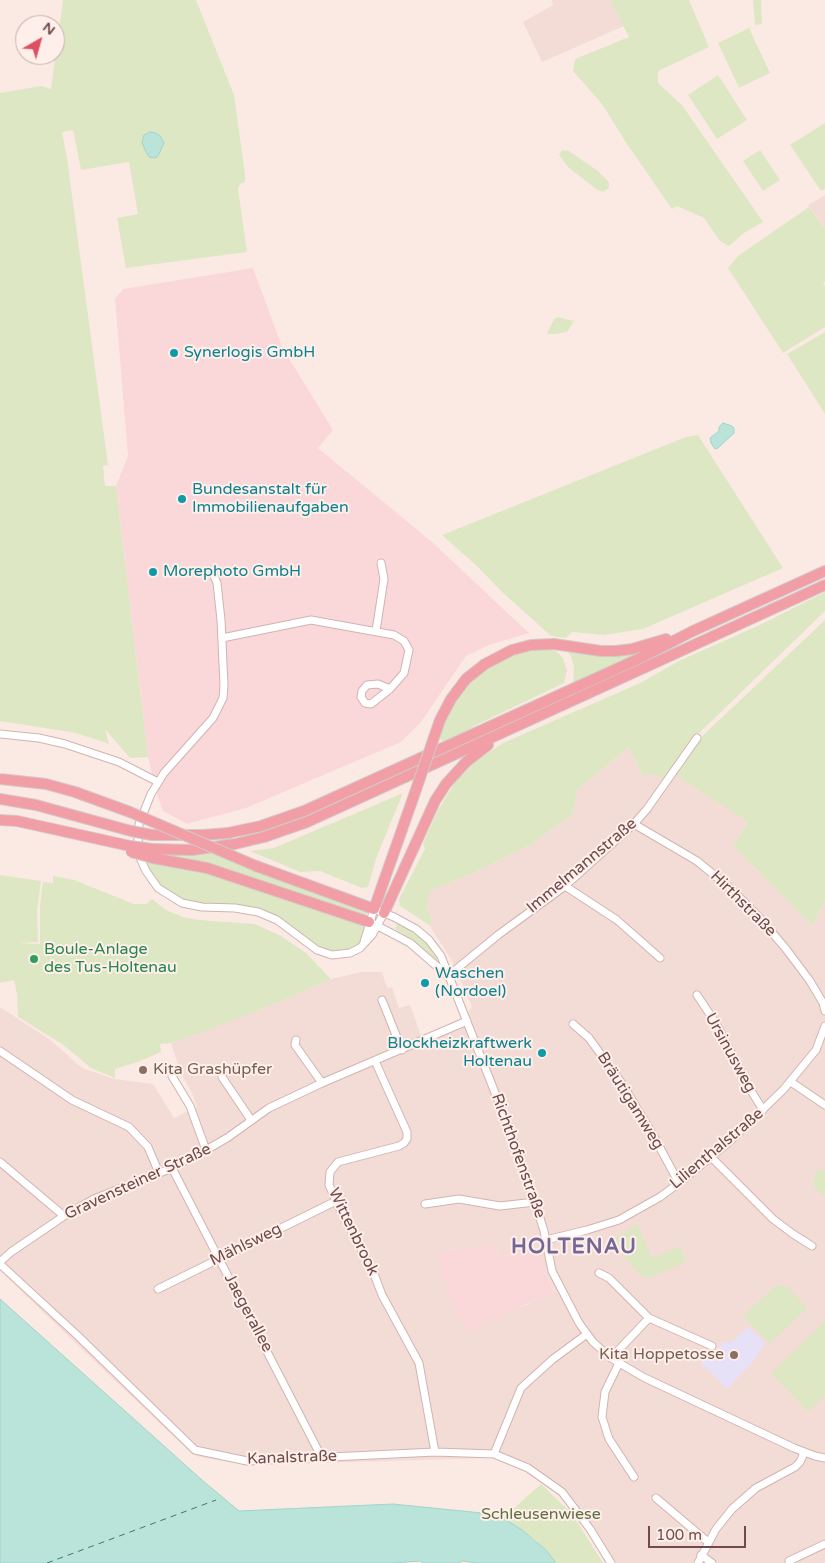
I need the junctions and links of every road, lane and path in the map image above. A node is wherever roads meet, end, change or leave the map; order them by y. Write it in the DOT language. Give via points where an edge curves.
graph roads {
  1 [pos="380,563"];
  2 [pos="212,571"];
  3 [pos="825,571"];
  4 [pos="825,585"];
  5 [pos="376,631"];
  6 [pos="693,631"];
  7 [pos="222,638"];
  8 [pos="390,689"];
  9 [pos="519,726"];
  10 [pos="0,734"];
  11 [pos="697,738"];
  12 [pos="0,779"];
  13 [pos="158,782"];
  14 [pos="0,799"];
  15 [pos="0,820"];
  16 [pos="634,824"];
  17 [pos="152,853"];
  18 [pos="565,886"];
  19 [pos="379,911"];
  20 [pos="374,924"];
  21 [pos="660,958"];
  22 [pos="448,976"];
  23 [pos="697,995"];
  24 [pos="382,1000"];
  25 [pos="825,1011"];
  26 [pos="467,1022"];
  27 [pos="573,1024"];
  28 [pos="825,1026"];
  29 [pos="296,1040"];
  30 [pos="402,1050"];
  31 [pos="0,1051"];
  32 [pos="375,1061"];
  33 [pos="172,1076"];
  34 [pos="222,1077"];
  35 [pos="791,1082"];
  36 [pos="322,1083"];
  37 [pos="825,1105"];
  38 [pos="763,1110"];
  39 [pos="251,1120"];
  40 [pos="206,1150"];
  41 [pos="712,1158"];
  42 [pos="0,1162"];
  43 [pos="172,1168"];
  44 [pos="159,1173"];
  45 [pos="678,1183"];
  46 [pos="336,1201"];
  47 [pos="535,1202"];
  48 [pos="425,1204"];
  49 [pos="64,1216"];
  50 [pos="546,1240"];
  51 [pos="812,1246"];
  52 [pos="219,1258"];
  53 [pos="0,1263"];
  54 [pos="599,1273"];
  55 [pos="158,1290"];
  56 [pos="649,1318"];
  57 [pos="587,1334"];
  58 [pos="712,1346"];
  59 [pos="611,1358"];
  60 [pos="619,1363"];
  61 [pos="435,1452"];
  62 [pos="804,1453"];
  63 [pos="494,1454"];
  64 [pos="322,1458"];
  65 [pos="825,1458"];
  66 [pos="634,1477"];
  67 [pos="656,1498"];
  68 [pos="708,1542"];
  69 [pos="825,1544"];
  70 [pos="701,1555"];
  71 [pos="789,1561"];
  72 [pos="611,1563"];
  73 [pos="698,1563"];
  74 [pos="712,1563"];
  1 -- 5 [label="street" via="384,579"];
  2 -- 7 [label="street" via="217,583"];
  3 -- 6 [label="highway"];
  4 -- 9 [label="highway"];
  5 -- 7 [label="street" via="311,620"];
  5 -- 8 [label="street" via="399,637 409,650 404,672"];
  6 -- 14 [label="highway, bridge" via="349,792 261,826 228,833 152,835"];
  6 -- 19 [label="highway, bridge" via="632,649 601,651 554,644 531,645 512,650 485,664 466,679 440,720"];
  7 -- 13 [label="street" via="224,685 218,710"];
  9 -- 17 [label="highway" via="286,830 235,844"];
  9 -- 19 [label="highway" via="480,750 446,784"];
  10 -- 13 [label="street" via="65,744 118,762"];
  11 -- 16 [label="street, Immelmannstraße"];
  12 -- 19 [label="highway, bridge" via="46,784 75,792 256,866"];
  13 -- 20 [label="street" via="139,824 138,840 146,871 158,888 169,896 182,903 202,907 258,912 277,920 317,950 332,955 360,948"];
  15 -- 17 [label="highway, bridge" via="71,832"];
  16 -- 18 [label="street, Immelmannstraße"];
  16 -- 25 [label="street, Hirthstraße" via="691,858 731,889 786,949 810,981"];
  17 -- 20 [label="highway"];
  18 -- 21 [label="street" via="617,920"];
  18 -- 22 [label="street, Immelmannstraße"];
  19 -- 20 [label="street"];
  19 -- 20 [label="street"];
  19 -- 22 [label="street, Richthofenstraße" via="411,925 429,940 441,956"];
  20 -- 22 [label="street" via="410,943"];
  22 -- 26 [label="street, Richthofenstraße"];
  23 -- 38 [label="street, Ursinusweg"];
  24 -- 30 [label="street"];
  26 -- 30 [label="street, Gravensteiner Straße"];
  26 -- 47 [label="street, Richthofenstraße"];
  27 -- 45 [label="street, Bräutigamweg" via="589,1038 624,1085"];
  28 -- 35 [label="street, Lilienthalstraße" via="816,1050"];
  29 -- 36 [label="street" via="295,1045"];
  30 -- 32 [label="street, Gravensteiner Straße"];
  31 -- 44 [label="street" via="72,1100 129,1127 148,1147"];
  32 -- 36 [label="street, Gravensteiner Straße"];
  32 -- 46 [label="street, Wittenbrook" via="407,1132 407,1139 399,1146 336,1164 328,1180"];
  33 -- 40 [label="street" via="190,1106"];
  34 -- 39 [label="street"];
  35 -- 37 [label="street"];
  35 -- 38 [label="street, Lilienthalstraße"];
  36 -- 39 [label="street, Gravensteiner Straße"];
  38 -- 41 [label="street, Lilienthalstraße"];
  39 -- 40 [label="street, Gravensteiner Straße"];
  40 -- 43 [label="street, Gravensteiner Straße"];
  41 -- 45 [label="street, Lilienthalstraße"];
  41 -- 51 [label="street" via="782,1227"];
  42 -- 49 [label="street"];
  43 -- 44 [label="street, Gravensteiner Straße"];
  43 -- 52 [label="street, Jaegerallee"];
  44 -- 49 [label="street, Gravensteiner Straße"];
  45 -- 50 [label="street, Lilienthalstraße" via="619,1220"];
  46 -- 52 [label="street, Mählsweg"];
  46 -- 61 [label="street, Wittenbrook" via="419,1363"];
  47 -- 48 [label="street" via="500,1206 459,1199"];
  47 -- 50 [label="street, Richthofenstraße"];
  49 -- 53 [label="street, Gravensteiner Straße"];
  50 -- 57 [label="street, Richthofenstraße" via="554,1277"];
  52 -- 55 [label="street, Mählsweg"];
  52 -- 64 [label="street, Jaegerallee"];
  53 -- 64 [label="street, Kanalstraße" via="196,1450 246,1461"];
  54 -- 56 [label="street" via="609,1278"];
  56 -- 58 [label="street"];
  56 -- 59 [label="street"];
  57 -- 59 [label="street, Richthofenstraße"];
  57 -- 63 [label="street" via="521,1388"];
  59 -- 60 [label="street, Richthofenstraße"];
  60 -- 62 [label="street, Richthofenstraße"];
  60 -- 66 [label="street" via="605,1392 602,1417 609,1439"];
  61 -- 63 [label="street, Kanalstraße"];
  61 -- 64 [label="street, Kanalstraße"];
  62 -- 65 [label="street, Richthofenstraße"];
  62 -- 68 [label="street" via="795,1467 756,1488 739,1502"];
  63 -- 72 [label="street, Kanalstraße" via="528,1468 562,1492"];
  67 -- 68 [label="street"];
  68 -- 70 [label="street"];
  69 -- 71 [label="street"];
  70 -- 73 [label="street"];
  70 -- 74 [label="street"];
}
